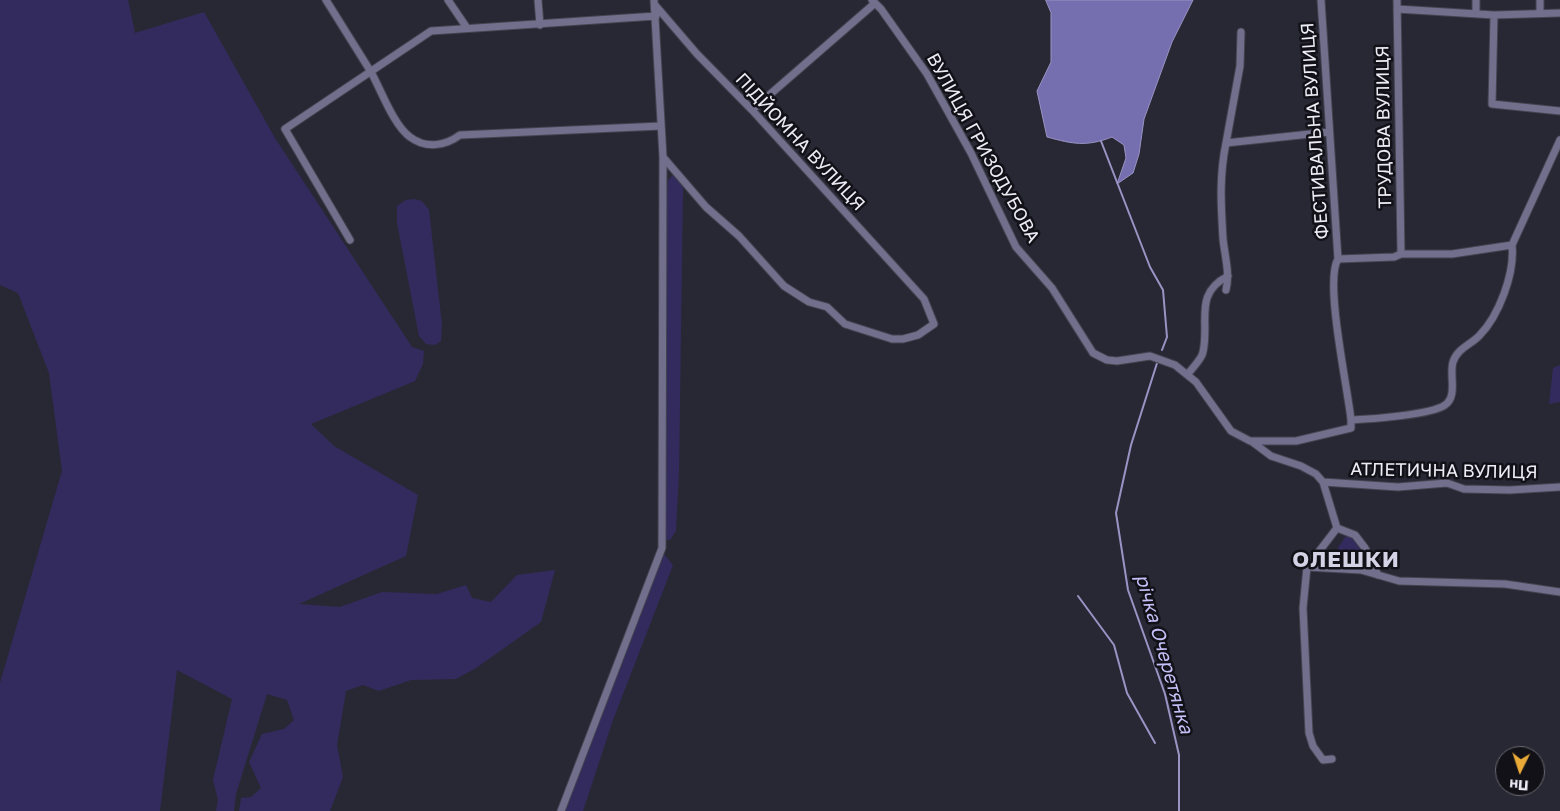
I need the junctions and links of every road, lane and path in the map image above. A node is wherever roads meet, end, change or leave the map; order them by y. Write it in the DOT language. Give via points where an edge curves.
graph roads {
  1 [pos="326,0"];
  2 [pos="448,0"];
  3 [pos="538,0"];
  4 [pos="1321,0"];
  5 [pos="1397,0"];
  6 [pos="1476,0"];
  7 [pos="1540,0"];
  8 [pos="655,2"];
  9 [pos="873,2"];
  10 [pos="1397,9"];
  11 [pos="1476,13"];
  12 [pos="1540,13"];
  13 [pos="1560,13"];
  14 [pos="1494,15"];
  15 [pos="656,16"];
  16 [pos="540,24"];
  17 [pos="467,28"];
  18 [pos="1241,32"];
  19 [pos="371,72"];
  20 [pos="752,110"];
  21 [pos="1560,111"];
  22 [pos="661,126"];
  23 [pos="1329,132"];
  24 [pos="1560,140"];
  25 [pos="1226,143"];
  26 [pos="663,157"];
  27 [pos="350,240"];
  28 [pos="1512,245"];
  29 [pos="1401,254"];
  30 [pos="1338,259"];
  31 [pos="1228,276"];
  32 [pos="1226,290"];
  33 [pos="1188,374"];
  34 [pos="1351,420"];
  35 [pos="1250,441"];
  36 [pos="1323,482"];
  37 [pos="1560,487"];
  38 [pos="1336,528"];
  39 [pos="1307,567"];
  40 [pos="1378,574"];
  41 [pos="1560,592"];
  42 [pos="1332,760"];
  43 [pos="561,811"];
  1 -- 19 [label="street"];
  2 -- 17 [label="street"];
  3 -- 16 [label="street"];
  4 -- 23 [label="street, ФЕСТИВАЛЬНА ВУЛИЦЯ"];
  5 -- 10 [label="street, ТРУДОВА ВУЛИЦЯ"];
  6 -- 11 [label="street"];
  7 -- 12 [label="street"];
  8 -- 15 [label="street"];
  8 -- 20 [label="street, ПІДЙОМНА ВУЛИЦЯ" via="698,54"];
  9 -- 20 [label="street"];
  9 -- 33 [label="street, ВУЛИЦЯ ГРИЗОДУБОВА" via="927,74 971,153 1016,247 1052,288 1093,353 1117,362 1150,356 1163,359"];
  10 -- 11 [label="street"];
  10 -- 29 [label="street, ТРУДОВА ВУЛИЦЯ"];
  11 -- 14 [label="street"];
  12 -- 13 [label="street"];
  12 -- 14 [label="street"];
  14 -- 21 [label="street" via="1492,104"];
  15 -- 16 [label="street"];
  15 -- 22 [label="street"];
  16 -- 17 [label="street"];
  17 -- 19 [label="street" via="431,31"];
  18 -- 25 [label="street" via="1240,66"];
  19 -- 22 [label="street" via="403,130 422,144 451,141 460,135"];
  19 -- 27 [label="street" via="285,130"];
  20 -- 26 [label="street, ПІДЙОМНА ВУЛИЦЯ" via="924,299 934,324 918,334 892,339 844,324 827,307 808,302 784,286 739,236 706,207"];
  22 -- 26 [label="street"];
  23 -- 25 [label="street"];
  23 -- 30 [label="street, ФЕСТИВАЛЬНА ВУЛИЦЯ"];
  24 -- 28 [label="street"];
  25 -- 31 [label="street" via="1220,172"];
  26 -- 43 [label="street" via="662,548"];
  28 -- 29 [label="street" via="1452,254"];
  28 -- 34 [label="street" via="1512,272 1503,295 1482,333 1457,352 1452,363 1452,396 1445,405 1427,411"];
  29 -- 30 [label="street"];
  30 -- 34 [label="street, ФЕСТИВАЛЬНА ВУЛИЦЯ" via="1334,266 1334,299"];
  31 -- 32 [label="street"];
  31 -- 33 [label="street" via="1217,281 1206,296 1203,353"];
  33 -- 35 [label="street, ВУЛИЦЯ ГРИЗОДУБОВА" via="1231,431"];
  34 -- 35 [label="street" via="1351,428 1296,441"];
  35 -- 36 [label="street" via="1271,456 1316,474"];
  36 -- 37 [label="street, АТЛЕТИЧНА ВУЛИЦЯ" via="1398,487 1447,483 1464,489"];
  36 -- 38 [label="street"];
  38 -- 39 [label="street"];
  38 -- 40 [label="street" via="1355,535"];
  39 -- 40 [label="street"];
  39 -- 42 [label="street" via="1303,608 1309,733 1323,760"];
  40 -- 41 [label="street" via="1399,581 1505,584"];
}
